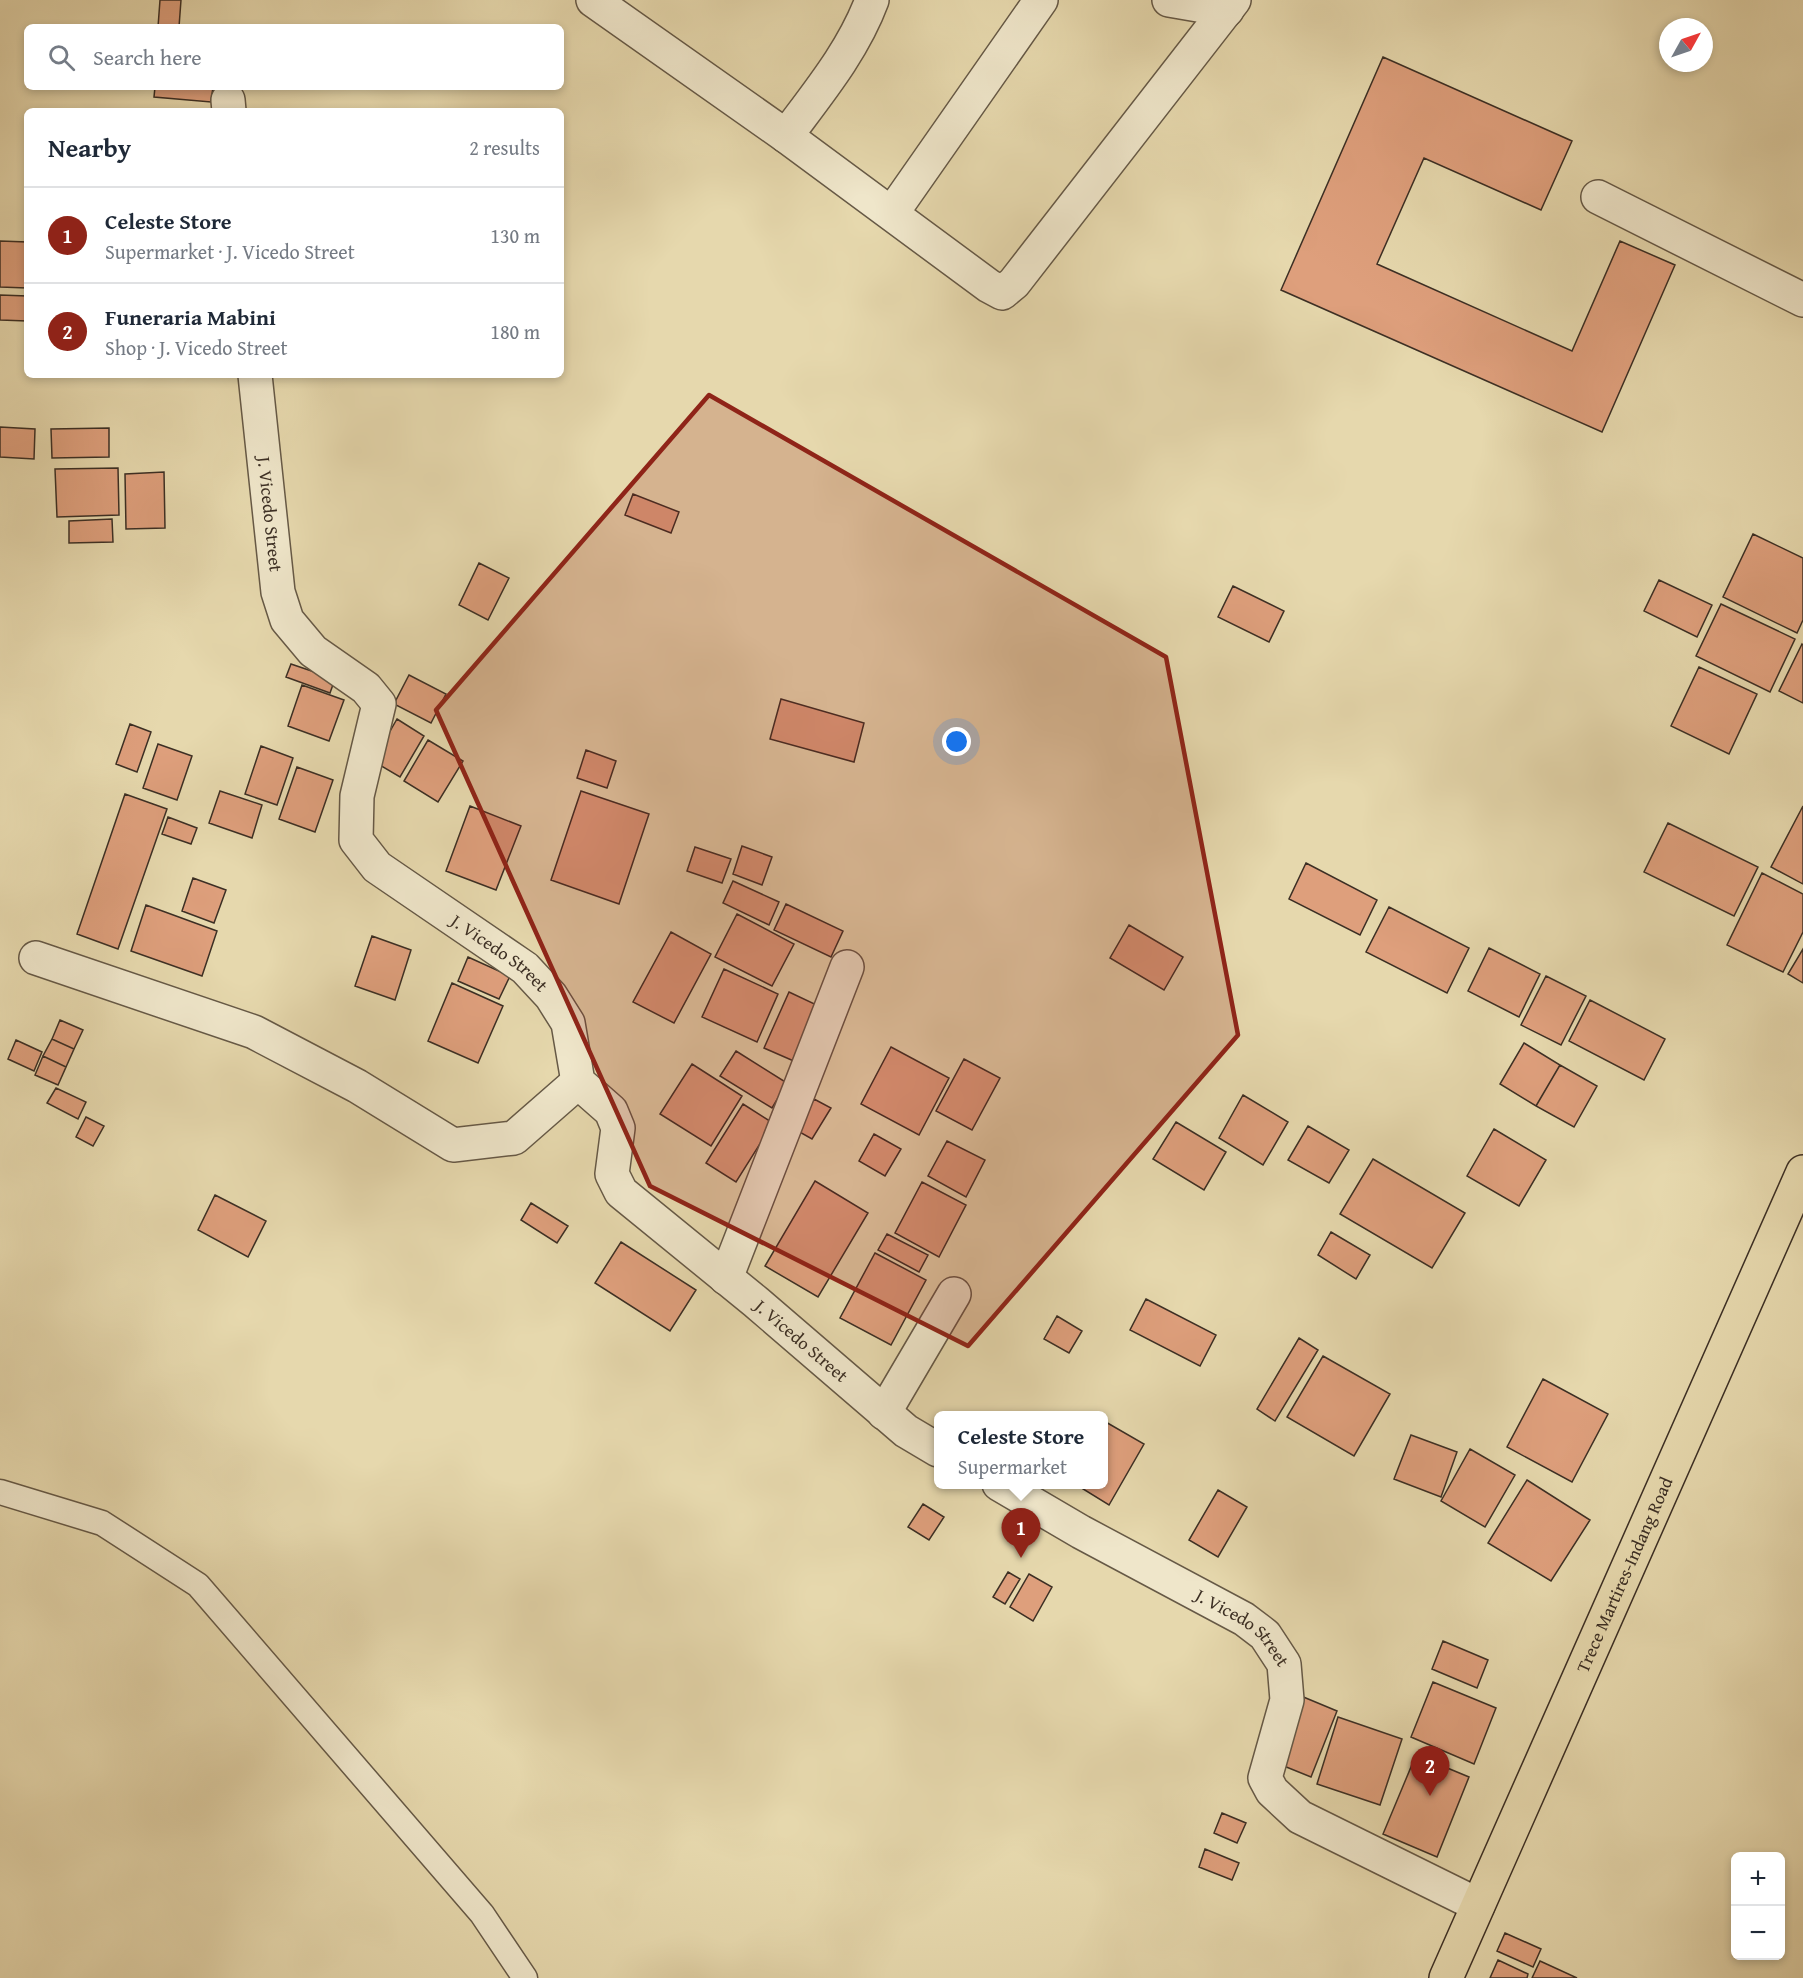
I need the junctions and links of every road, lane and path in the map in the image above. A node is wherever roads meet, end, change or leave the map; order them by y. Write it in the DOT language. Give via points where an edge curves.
graph roads {
  1 [pos="593,0"];
  2 [pos="872,0"];
  3 [pos="1041,0"];
  4 [pos="1169,0"];
  5 [pos="1230,5"];
  6 [pos="786,136"];
  7 [pos="1598,198"];
  8 [pos="892,213"];
  9 [pos="1803,300"];
  10 [pos="255,378"];
  11 [pos="36,958"];
  12 [pos="847,967"];
  13 [pos="578,1082"];
  14 [pos="1803,1172"];
  15 [pos="726,1278"];
  16 [pos="954,1294"];
  17 [pos="884,1413"];
  18 [pos="934,1447"];
  19 [pos="1006,1489"];
  20 [pos="0,1492"];
  21 [pos="1478,1905"];
  22 [pos="525,1978"];
  23 [pos="1446,1978"];
  1 -- 6 [label="street"];
  2 -- 6 [label="street" via="843,60"];
  3 -- 8 [label="street"];
  4 -- 5 [label="street"];
  5 -- 8 [label="street" via="1014,283 1002,293"];
  6 -- 8 [label="street"];
  7 -- 9 [label="street"];
  10 -- 13 [label="street, J. Vicedo Street" via="278,592 287,620 313,651 366,688 379,704 357,796 356,840 376,867 525,968 568,1023"];
  11 -- 13 [label="street" via="254,1032 357,1086 453,1144 514,1138"];
  12 -- 15 [label="street"];
  13 -- 15 [label="street, J. Vicedo Street" via="611,1111 618,1128 612,1174 621,1192"];
  14 -- 21 [label="main road, Trece Martires-Indang Road"];
  15 -- 17 [label="street, J. Vicedo Street"];
  16 -- 17 [label="street"];
  17 -- 18 [label="street, J. Vicedo Street"];
  19 -- 21 [label="street, J. Vicedo Street" via="1244,1619 1265,1635 1284,1664 1287,1700 1265,1778 1272,1791 1300,1817"];
  20 -- 22 [label="lane" via="102,1523 198,1585 482,1914"];
  21 -- 23 [label="main road, Trece Martires-Indang Road"];
}
